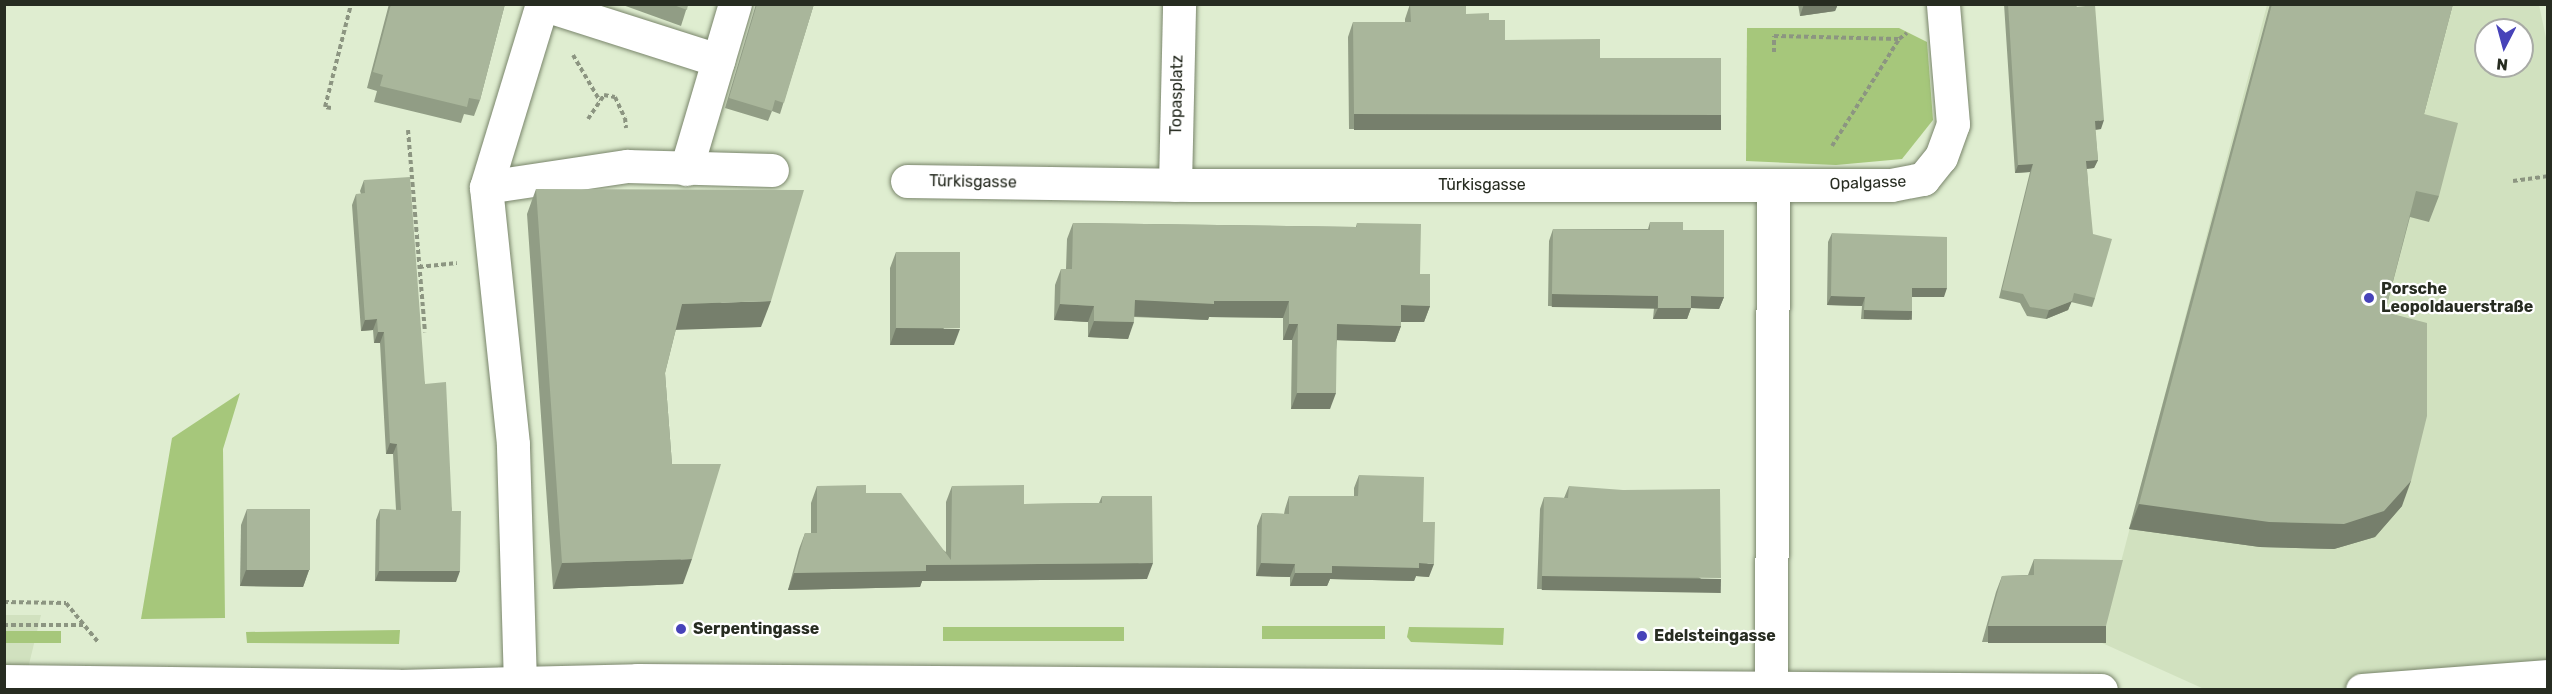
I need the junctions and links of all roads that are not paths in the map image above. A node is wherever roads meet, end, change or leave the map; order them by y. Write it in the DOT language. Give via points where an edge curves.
graph roads {
  1 [pos="735,4"];
  2 [pos="1179,4"];
  3 [pos="1943,4"];
  4 [pos="718,60"];
  5 [pos="686,169"];
  6 [pos="772,170"];
  7 [pos="908,181"];
  8 [pos="1183,185"];
  9 [pos="1773,185"];
  10 [pos="486,187"];
  11 [pos="2547,676"];
  12 [pos="14,684"];
  13 [pos="520,684"];
  14 [pos="1084,687"];
  15 [pos="1771,687"];
  16 [pos="2101,690"];
  17 [pos="2362,690"];
  1 -- 4 [label="main road"];
  2 -- 8 [label="main road, Topasplatz"];
  3 -- 9 [label="main road, Opalgasse" via="1953,124 1941,157 1923,179 1891,185"];
  4 -- 5 [label="main road"];
  4 -- 10 [label="main road" via="542,4"];
  5 -- 6 [label="main road"];
  5 -- 10 [label="main road" via="627,166"];
  7 -- 8 [label="main road, Türkisgasse"];
  8 -- 9 [label="main road, Türkisgasse"];
  9 -- 15 [label="main road"];
  10 -- 13 [label="main road" via="513,444"];
  11 -- 17 [label="main road"];
  12 -- 13 [label="main road"];
  13 -- 14 [label="main road" via="637,680"];
  14 -- 15 [label="main road"];
  15 -- 16 [label="main road"];
}
